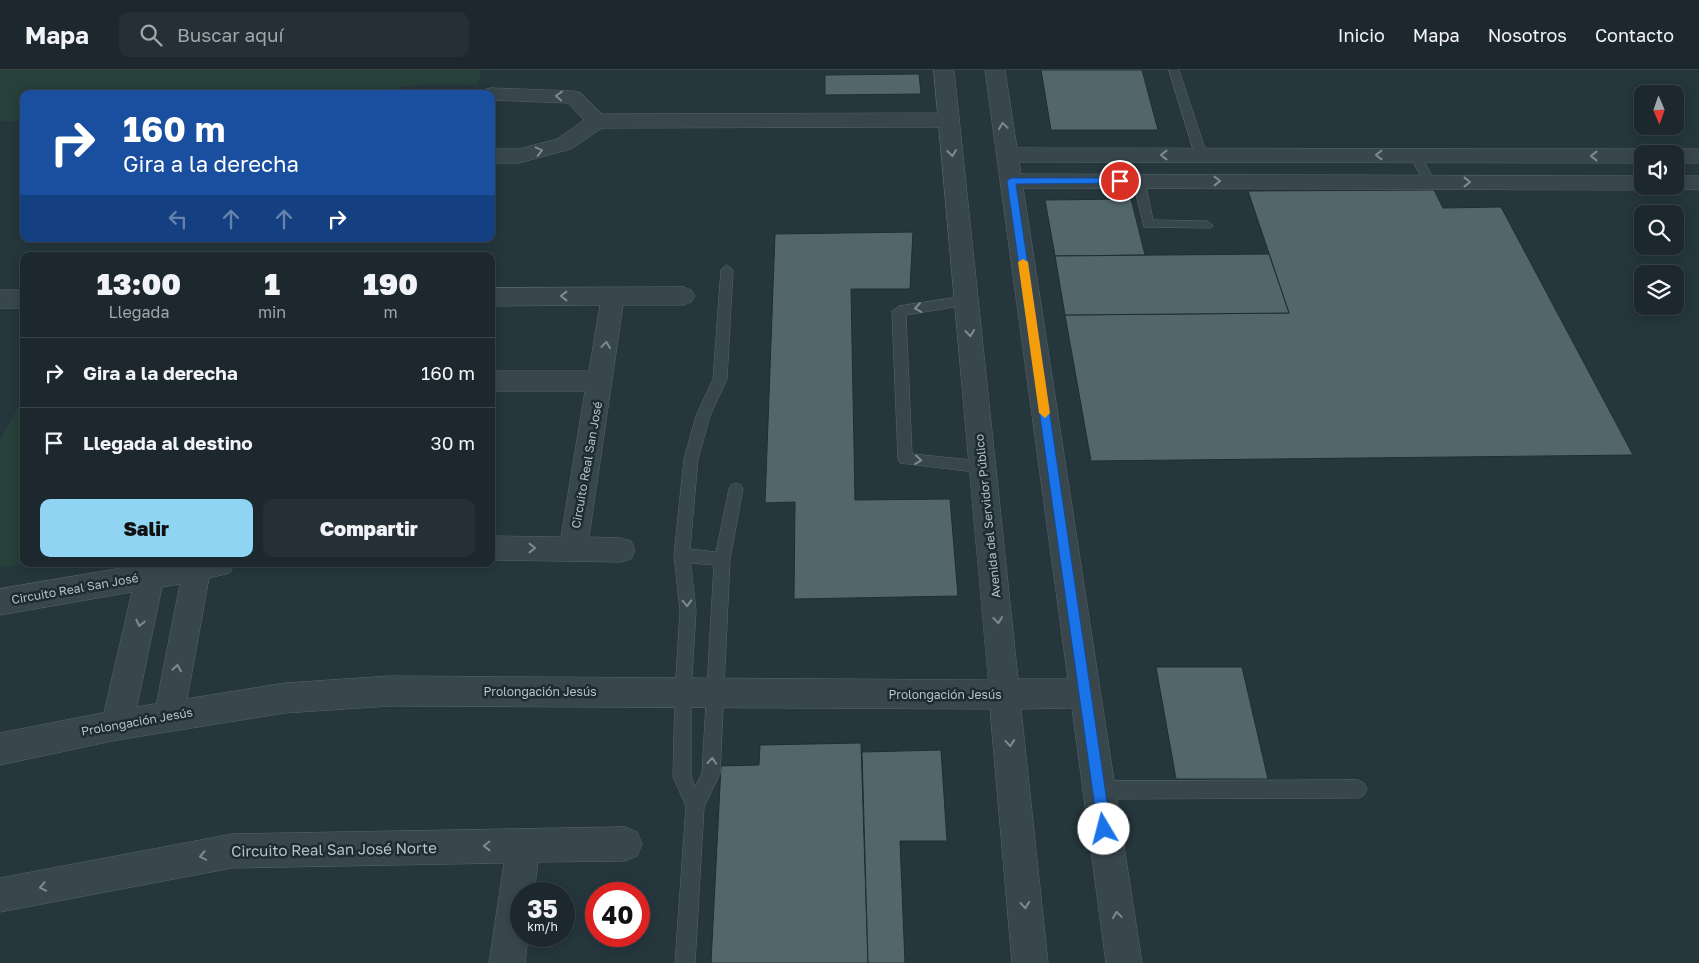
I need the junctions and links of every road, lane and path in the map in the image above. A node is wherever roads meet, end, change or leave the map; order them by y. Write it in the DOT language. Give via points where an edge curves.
graph roads {
  1 [pos="944,70"];
  2 [pos="995,70"];
  3 [pos="1174,70"];
  4 [pos="495,94"];
  5 [pos="949,120"];
  6 [pos="597,121"];
  7 [pos="1008,154"];
  8 [pos="1200,155"];
  9 [pos="495,156"];
  10 [pos="1416,156"];
  11 [pos="1634,156"];
  12 [pos="1684,156"];
  13 [pos="1699,156"];
  14 [pos="1011,181"];
  15 [pos="1139,181"];
  16 [pos="1429,182"];
  17 [pos="1634,182"];
  18 [pos="1684,183"];
  19 [pos="1699,183"];
  20 [pos="1207,225"];
  21 [pos="726,270"];
  22 [pos="495,296"];
  23 [pos="613,296"];
  24 [pos="683,296"];
  25 [pos="0,299"];
  26 [pos="20,299"];
  27 [pos="967,301"];
  28 [pos="495,381"];
  29 [pos="601,381"];
  30 [pos="983,467"];
  31 [pos="736,489"];
  32 [pos="495,548"];
  33 [pos="573,548"];
  34 [pos="621,550"];
  35 [pos="682,555"];
  36 [pos="722,558"];
  37 [pos="197,567"];
  38 [pos="208,567"];
  39 [pos="150,575"];
  40 [pos="0,602"];
  41 [pos="683,693"];
  42 [pos="717,694"];
  43 [pos="1085,694"];
  44 [pos="1005,695"];
  45 [pos="169,716"];
  46 [pos="117,725"];
  47 [pos="1,751"];
  48 [pos="1358,788"];
  49 [pos="1099,790"];
  50 [pos="695,806"];
  51 [pos="625,844"];
  52 [pos="523,846"];
  53 [pos="0,895"];
  54 [pos="507,963"];
  55 [pos="685,963"];
  56 [pos="1030,963"];
  57 [pos="1124,963"];
  1 -- 5 [label="street, Avenida del Servidor Público"];
  7 -- 2 [label="street, one-way"];
  3 -- 8 [label="lane"];
  6 -- 4 [label="street, one-way" via="574,97"];
  5 -- 6 [label="street"];
  5 -- 27 [label="street, Avenida del Servidor Público, one-way"];
  9 -- 6 [label="street, one-way" via="518,156 564,144"];
  8 -- 7 [label="street, one-way"];
  7 -- 14 [label="street"];
  10 -- 8 [label="street, one-way"];
  11 -- 10 [label="street, one-way"];
  10 -- 16 [label="lane"];
  12 -- 13 [label="street"];
  14 -- 15 [label="street"];
  14 -- 43 [label="street"];
  15 -- 16 [label="street, one-way"];
  15 -- 20 [label="lane" via="1148,224"];
  16 -- 17 [label="street, one-way"];
  18 -- 19 [label="street"];
  21 -- 35 [label="lane" via="720,379 691,459"];
  23 -- 22 [label="street, one-way"];
  23 -- 24 [label="street"];
  29 -- 23 [label="street, Circuito Real San José, one-way"];
  25 -- 26 [label="street"];
  27 -- 30 [label="street, Avenida del Servidor Público, one-way"];
  27 -- 30 [label="lane, one-way" via="899,311 905,459"];
  28 -- 29 [label="street"];
  29 -- 33 [label="street, Circuito Real San José"];
  30 -- 44 [label="street, Avenida del Servidor Público, one-way"];
  31 -- 36 [label="lane"];
  32 -- 33 [label="street, one-way"];
  33 -- 34 [label="street"];
  35 -- 36 [label="lane"];
  35 -- 41 [label="lane, one-way" via="688,612"];
  36 -- 42 [label="lane"];
  37 -- 39 [label="street, Circuito Real San José"];
  45 -- 38 [label="street, Circuito Real San José, one-way"];
  39 -- 40 [label="street, Circuito Real San José"];
  39 -- 46 [label="street, Circuito Real San José, one-way"];
  41 -- 42 [label="street, Prolongación Jesús"];
  41 -- 45 [label="street, Prolongación Jesús" via="390,691 286,698"];
  41 -- 50 [label="lane" via="682,777"];
  42 -- 44 [label="street, Prolongación Jesús"];
  50 -- 42 [label="lane, one-way" via="711,774"];
  43 -- 44 [label="street, Prolongación Jesús"];
  43 -- 49 [label="street"];
  44 -- 56 [label="street, Avenida del Servidor Público, one-way"];
  45 -- 46 [label="street, Prolongación Jesús"];
  46 -- 47 [label="street, Prolongación Jesús"];
  48 -- 49 [label="lane"];
  57 -- 49 [label="street, one-way"];
  50 -- 55 [label="lane"];
  51 -- 52 [label="street, Circuito Real San José Norte"];
  52 -- 53 [label="street, Circuito Real San José Norte, one-way" via="232,851"];
  52 -- 54 [label="street"];
}
